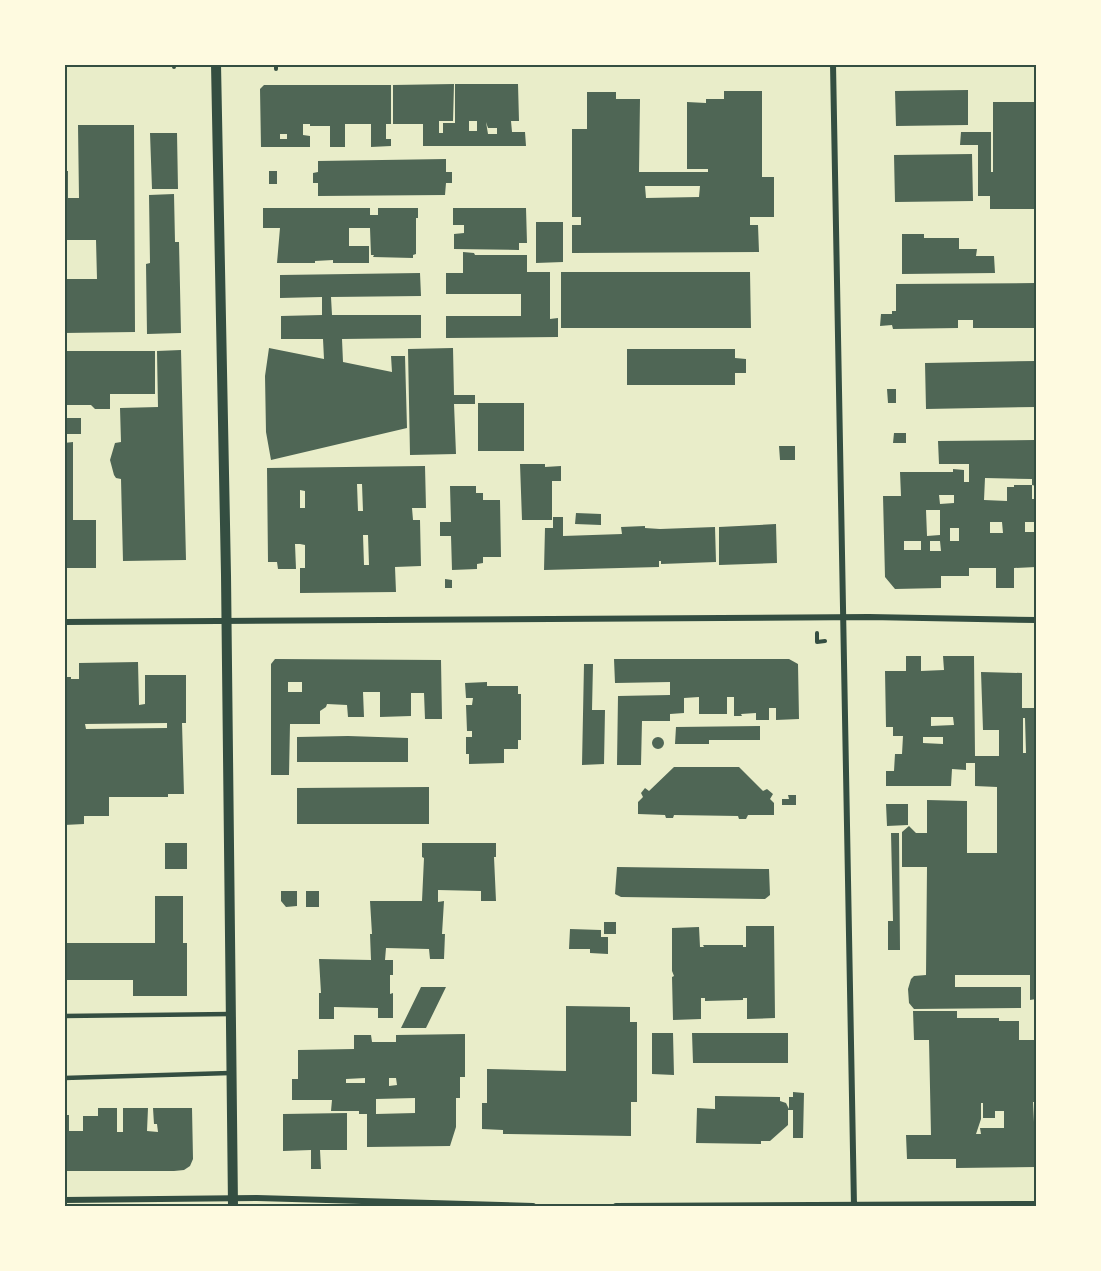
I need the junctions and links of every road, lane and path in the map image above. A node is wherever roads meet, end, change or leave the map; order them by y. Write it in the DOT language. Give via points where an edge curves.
graph roads {
  1 [pos="216,64"];
  2 [pos="833,64"];
  3 [pos="843,618"];
  4 [pos="1036,620"];
  5 [pos="64,622"];
  6 [pos="226,622"];
  7 [pos="825,641"];
  8 [pos="817,642"];
  9 [pos="231,1014"];
  10 [pos="64,1016"];
  11 [pos="232,1073"];
  12 [pos="64,1078"];
  13 [pos="64,1200"];
  14 [pos="233,1202"];
  15 [pos="1036,1204"];
  16 [pos="509,1206"];
  17 [pos="533,1206"];
  18 [pos="616,1206"];
  19 [pos="854,1206"];
  1 -- 6 [label="street"];
  2 -- 3 [label="street"];
  3 -- 4 [label="street"];
  3 -- 6 [label="street"];
  3 -- 19 [label="street"];
  5 -- 6 [label="street"];
  6 -- 9 [label="street"];
  7 -- 8 [label="path"];
  9 -- 10 [label="lane"];
  9 -- 11 [label="street"];
  11 -- 12 [label="lane"];
  11 -- 14 [label="street"];
  13 -- 14 [label="street"];
  14 -- 16 [label="street"];
  15 -- 19 [label="street"];
  16 -- 17 [label="street"];
  18 -- 19 [label="street"];
}
